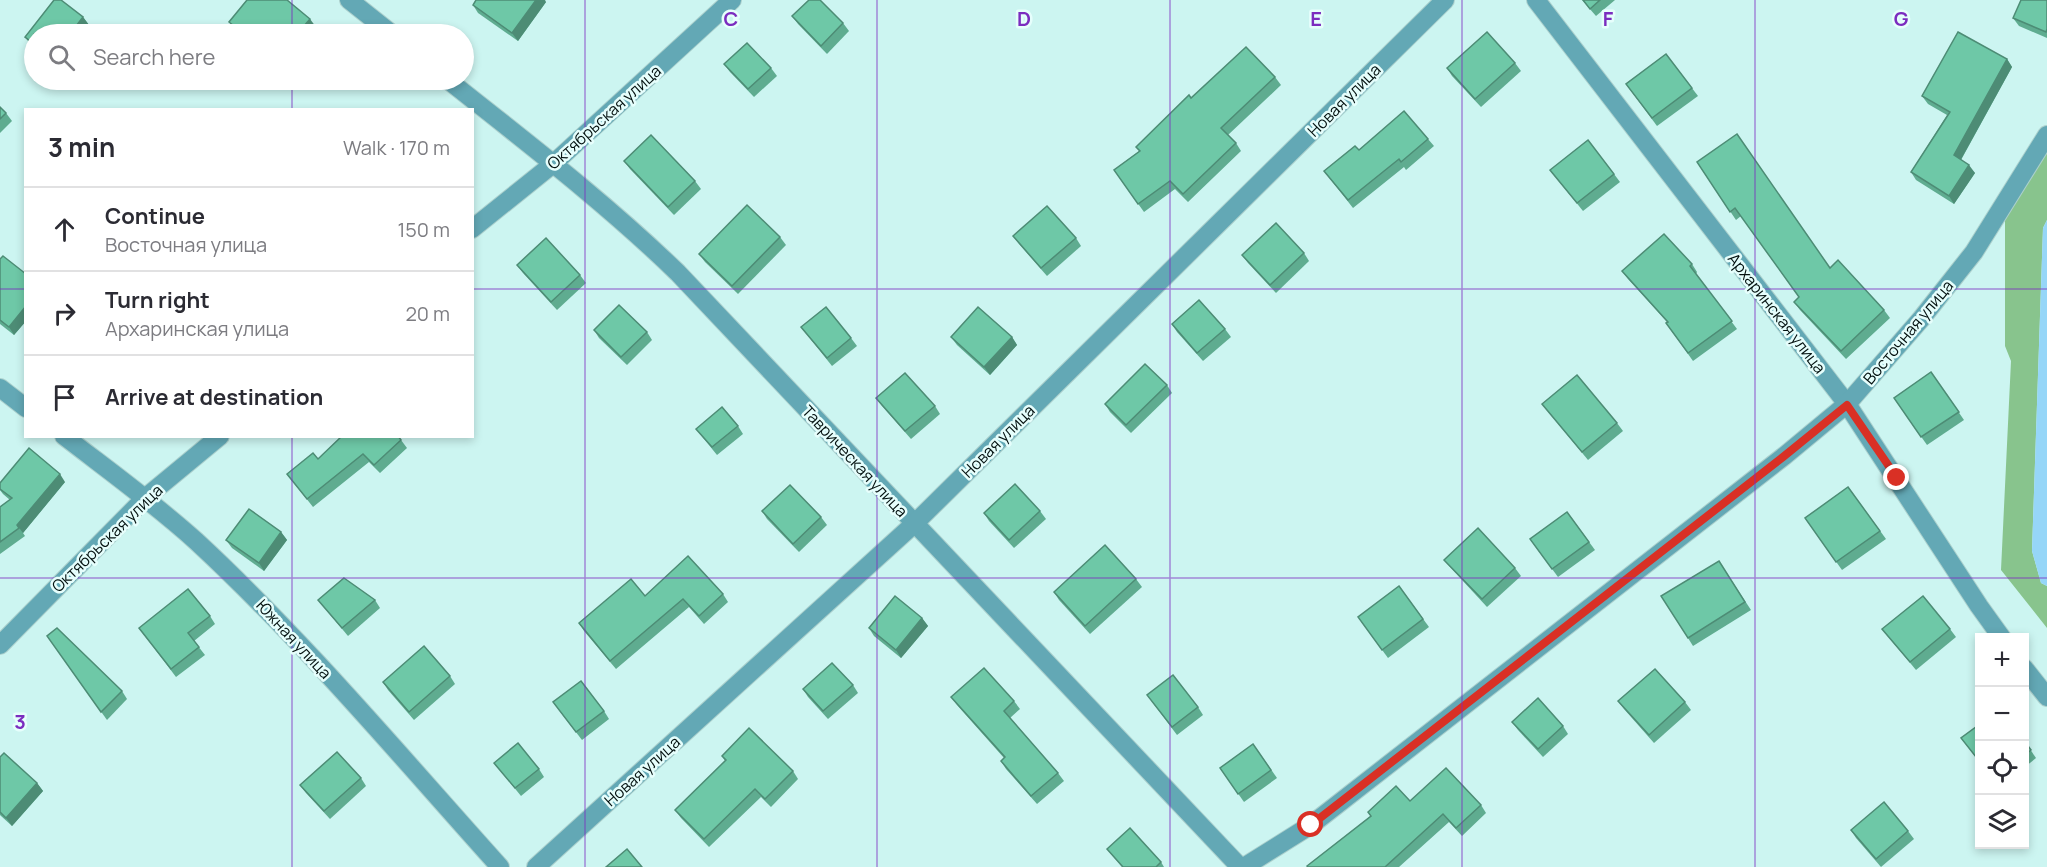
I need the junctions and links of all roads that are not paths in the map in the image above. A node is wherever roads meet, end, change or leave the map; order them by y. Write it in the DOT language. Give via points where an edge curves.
graph roads {
  1 [pos="349,0"];
  2 [pos="732,0"];
  3 [pos="1445,0"];
  4 [pos="1536,0"];
  5 [pos="379,24"];
  6 [pos="460,90"];
  7 [pos="2047,135"];
  8 [pos="553,164"];
  9 [pos="474,228"];
  10 [pos="0,388"];
  11 [pos="1847,405"];
  12 [pos="24,406"];
  13 [pos="67,438"];
  14 [pos="218,438"];
  15 [pos="145,498"];
  16 [pos="914,524"];
  17 [pos="1998,633"];
  18 [pos="0,645"];
  19 [pos="2029,673"];
  20 [pos="2047,698"];
  21 [pos="500,867"];
  22 [pos="536,867"];
  23 [pos="1242,867"];
  1 -- 5 [label="street"];
  2 -- 8 [label="street, Октябрьская улица"];
  3 -- 16 [label="street, Новая улица"];
  4 -- 11 [label="street, Архаринская улица"];
  6 -- 8 [label="street, Таврическая улица"];
  7 -- 11 [label="street, Восточная улица" via="1974,252"];
  8 -- 9 [label="street, Октябрьская улица"];
  8 -- 16 [label="street, Таврическая улица" via="637,233 678,273"];
  10 -- 12 [label="street"];
  11 -- 17 [label="street, Архаринская улица"];
  11 -- 23 [label="street, Восточная улица" via="1311,825"];
  13 -- 15 [label="street, Южная улица"];
  14 -- 15 [label="street, Октябрьская улица"];
  15 -- 18 [label="street, Октябрьская улица"];
  15 -- 21 [label="street, Южная улица" via="275,617"];
  16 -- 22 [label="street, Новая улица"];
  16 -- 23 [label="street, Таврическая улица"];
  19 -- 20 [label="street"];
}
